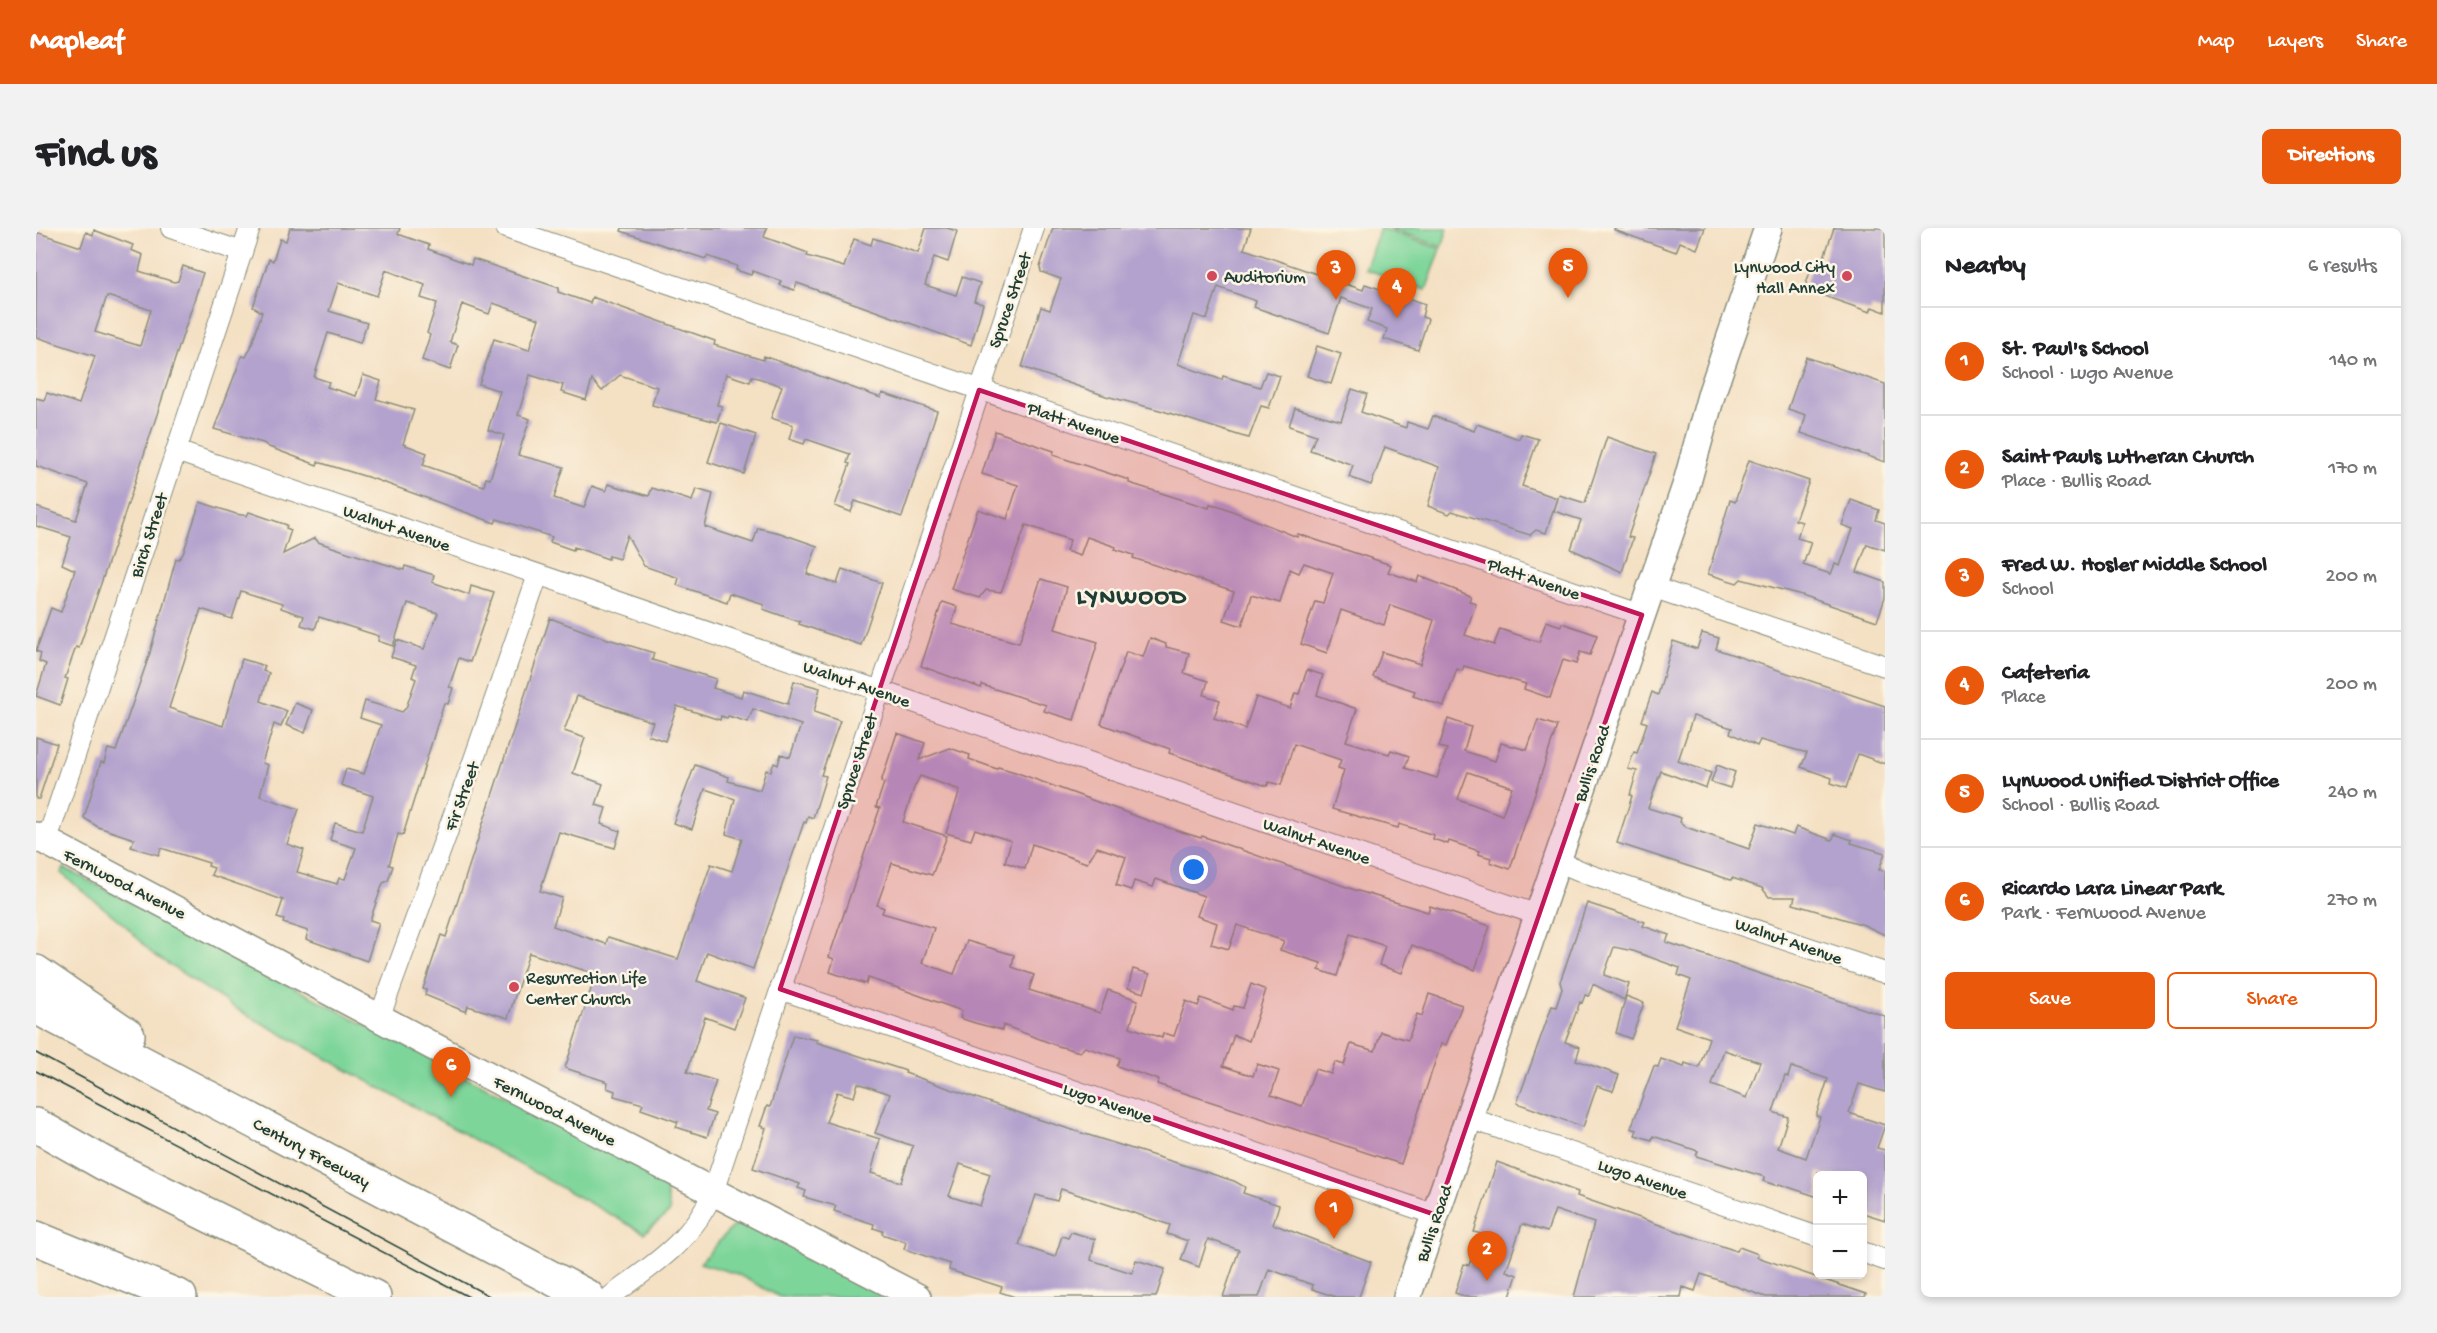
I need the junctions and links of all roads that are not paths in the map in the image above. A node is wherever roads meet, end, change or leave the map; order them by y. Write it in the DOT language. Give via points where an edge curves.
graph roads {
  1 [pos="171,228"];
  2 [pos="250,228"];
  3 [pos="506,228"];
  4 [pos="1034,228"];
  5 [pos="1768,228"];
  6 [pos="242,252"];
  7 [pos="979,390"];
  8 [pos="176,451"];
  9 [pos="538,574"];
  10 [pos="1652,587"];
  11 [pos="1642,615"];
  12 [pos="1885,666"];
  13 [pos="879,691"];
  14 [pos="41,839"];
  15 [pos="1557,861"];
  16 [pos="1538,915"];
  17 [pos="36,972"];
  18 [pos="1885,974"];
  19 [pos="780,989"];
  20 [pos="36,1007"];
  21 [pos="380,1016"];
  22 [pos="1469,1118"];
  23 [pos="36,1125"];
  24 [pos="264,1127"];
  25 [pos="36,1149"];
  26 [pos="103,1162"];
  27 [pos="713,1192"];
  28 [pos="1436,1215"];
  29 [pos="1813,1235"];
  30 [pos="36,1238"];
  31 [pos="1867,1253"];
  32 [pos="1885,1260"];
  33 [pos="180,1297"];
  34 [pos="374,1297"];
  35 [pos="588,1297"];
  36 [pos="610,1297"];
  37 [pos="916,1297"];
  38 [pos="1407,1297"];
  1 -- 6 [label="street"];
  2 -- 6 [label="street, Birch Street"];
  3 -- 7 [label="street, Platt Avenue"];
  4 -- 7 [label="street, Spruce Street"];
  5 -- 10 [label="street, Bullis Road"];
  6 -- 8 [label="street, Birch Street"];
  7 -- 11 [label="street, Platt Avenue"];
  7 -- 13 [label="street, Spruce Street"];
  8 -- 9 [label="street, Walnut Avenue"];
  8 -- 14 [label="street, Birch Street"];
  9 -- 13 [label="street, Walnut Avenue"];
  9 -- 21 [label="street, Fir Street"];
  10 -- 11 [label="street, Bullis Road"];
  10 -- 12 [label="street"];
  11 -- 15 [label="street, Bullis Road"];
  13 -- 16 [label="street, Walnut Avenue"];
  13 -- 19 [label="street, Spruce Street"];
  14 -- 21 [label="street, Fernwood Avenue"];
  15 -- 16 [label="street, Bullis Road"];
  15 -- 18 [label="street, Walnut Avenue"];
  16 -- 22 [label="street, Bullis Road"];
  17 -- 24 [label="highway"];
  19 -- 27 [label="street, Spruce Street"];
  19 -- 28 [label="street, Lugo Avenue"];
  20 -- 24 [label="highway, Century Freeway"];
  21 -- 27 [label="street, Fernwood Avenue"];
  22 -- 28 [label="street, Bullis Road"];
  22 -- 29 [label="street, Lugo Avenue"];
  23 -- 26 [label="highway"];
  24 -- 35 [label="highway, Century Freeway"];
  25 -- 26 [label="highway"];
  26 -- 34 [label="highway"];
  27 -- 36 [label="street" via="705,1212 685,1238"];
  27 -- 37 [label="street, Fernwood Avenue"];
  28 -- 38 [label="street, Bullis Road"];
  30 -- 33 [label="highway"];
  31 -- 32 [label="street"];
}
